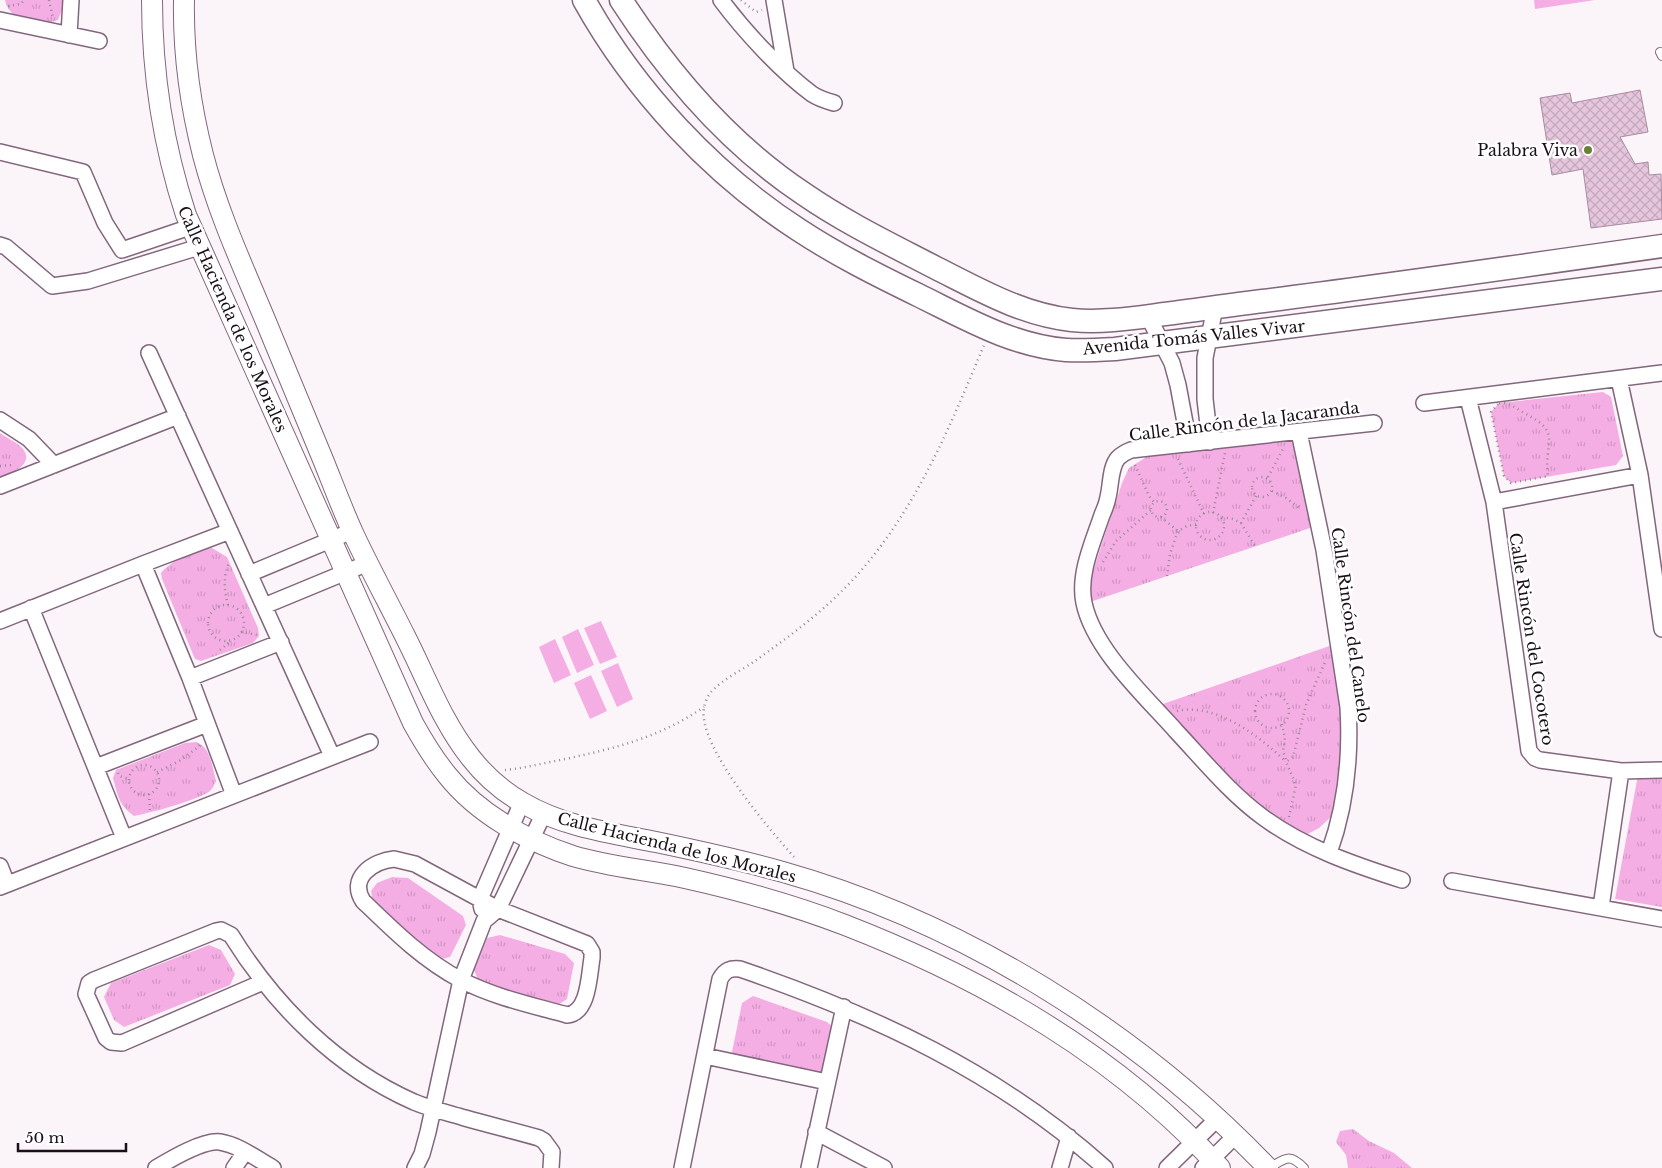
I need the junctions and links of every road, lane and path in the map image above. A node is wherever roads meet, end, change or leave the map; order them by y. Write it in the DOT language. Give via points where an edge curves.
graph roads {
  1 [pos="24,0"];
  2 [pos="49,0"];
  3 [pos="71,0"];
  4 [pos="152,0"];
  5 [pos="184,0"];
  6 [pos="584,0"];
  7 [pos="621,0"];
  8 [pos="721,0"];
  9 [pos="742,0"];
  10 [pos="770,2"];
  11 [pos="6,6"];
  12 [pos="0,20"];
  13 [pos="53,22"];
  14 [pos="69,35"];
  15 [pos="99,41"];
  16 [pos="786,71"];
  17 [pos="834,104"];
  18 [pos="0,152"];
  19 [pos="190,226"];
  20 [pos="0,245"];
  21 [pos="1662,246"];
  22 [pos="199,247"];
  23 [pos="1662,279"];
  24 [pos="1215,307"];
  25 [pos="1148,316"];
  26 [pos="990,330"];
  27 [pos="1208,338"];
  28 [pos="1162,343"];
  29 [pos="149,353"];
  30 [pos="1662,373"];
  31 [pos="1204,379"];
  32 [pos="1619,379"];
  33 [pos="1178,385"];
  34 [pos="1468,398"];
  35 [pos="1515,402"];
  36 [pos="1424,403"];
  37 [pos="1505,403"];
  38 [pos="178,416"];
  39 [pos="0,420"];
  40 [pos="1374,423"];
  41 [pos="1299,432"];
  42 [pos="1210,442"];
  43 [pos="1189,444"];
  44 [pos="1227,444"];
  45 [pos="1284,447"];
  46 [pos="1175,453"];
  47 [pos="1142,460"];
  48 [pos="54,465"];
  49 [pos="1135,465"];
  50 [pos="1129,468"];
  51 [pos="1640,475"];
  52 [pos="1267,478"];
  53 [pos="0,486"];
  54 [pos="1272,491"];
  55 [pos="1256,496"];
  56 [pos="1154,502"];
  57 [pos="1494,502"];
  58 [pos="1151,510"];
  59 [pos="1213,513"];
  60 [pos="1305,513"];
  61 [pos="1204,514"];
  62 [pos="1221,517"];
  63 [pos="1161,518"];
  64 [pos="1241,523"];
  65 [pos="1196,524"];
  66 [pos="230,531"];
  67 [pos="352,531"];
  68 [pos="1178,531"];
  69 [pos="331,540"];
  70 [pos="1255,546"];
  71 [pos="226,557"];
  72 [pos="229,563"];
  73 [pos="368,563"];
  74 [pos="143,564"];
  75 [pos="1101,565"];
  76 [pos="233,571"];
  77 [pos="346,572"];
  78 [pos="249,574"];
  79 [pos="1167,576"];
  80 [pos="228,605"];
  81 [pos="264,606"];
  82 [pos="31,608"];
  83 [pos="0,621"];
  84 [pos="258,628"];
  85 [pos="1662,629"];
  86 [pos="242,632"];
  87 [pos="281,642"];
  88 [pos="1327,657"];
  89 [pos="190,678"];
  90 [pos="704,707"];
  91 [pos="1173,712"];
  92 [pos="208,724"];
  93 [pos="1282,724"];
  94 [pos="196,742"];
  95 [pos="370,742"];
  96 [pos="332,756"];
  97 [pos="1286,762"];
  98 [pos="96,767"];
  99 [pos="1662,770"];
  100 [pos="1621,771"];
  101 [pos="157,772"];
  102 [pos="482,772"];
  103 [pos="113,778"];
  104 [pos="130,779"];
  105 [pos="149,794"];
  106 [pos="234,795"];
  107 [pos="522,802"];
  108 [pos="544,813"];
  109 [pos="145,814"];
  110 [pos="1288,818"];
  111 [pos="511,828"];
  112 [pos="124,838"];
  113 [pos="532,839"];
  114 [pos="1329,853"];
  115 [pos="745,862"];
  116 [pos="798,862"];
  117 [pos="0,866"];
  118 [pos="1402,880"];
  119 [pos="1452,881"];
  120 [pos="3,886"];
  121 [pos="740,891"];
  122 [pos="480,899"];
  123 [pos="1601,907"];
  124 [pos="498,910"];
  125 [pos="1662,919"];
  126 [pos="484,921"];
  127 [pos="461,980"];
  128 [pos="263,982"];
  129 [pos="844,1007"];
  130 [pos="705,1056"];
  131 [pos="827,1082"];
  132 [pos="432,1109"];
  133 [pos="1218,1118"];
  134 [pos="816,1132"];
  135 [pos="1236,1135"];
  136 [pos="1069,1137"];
  137 [pos="1194,1141"];
  138 [pos="245,1152"];
  139 [pos="1212,1165"];
  140 [pos="156,1168"];
  141 [pos="234,1168"];
  142 [pos="273,1168"];
  143 [pos="415,1168"];
  144 [pos="550,1168"];
  145 [pos="682,1168"];
  146 [pos="809,1168"];
  147 [pos="884,1168"];
  148 [pos="1060,1168"];
  149 [pos="1105,1168"];
  150 [pos="1166,1168"];
  151 [pos="1268,1168"];
  152 [pos="1304,1168"];
  1 -- 11 [label="path" via="20,4"];
  2 -- 13 [label="path"];
  3 -- 14 [label="street"];
  4 -- 19 [label="street, Calle Hacienda de los Morales" via="157,94 171,166"];
  5 -- 67 [label="street, Calle Hacienda de los Morales" via="189,87 209,178"];
  6 -- 26 [label="main road, Avenida Tomás Valles Vivar" via="609,42 648,93 694,144 746,192 831,250"];
  7 -- 25 [label="main road, Avenida Tomás Valles Vivar" via="660,56 706,109 767,166 818,204 977,289 1037,314 1093,321"];
  8 -- 16 [label="street" via="738,23"];
  9 -- 10 [label="path" via="756,12 762,11"];
  10 -- 16 [label="street"];
  12 -- 14 [label="street"];
  14 -- 15 [label="street"];
  16 -- 17 [label="street" via="814,95"];
  18 -- 19 [label="street" via="83,172 105,223 122,250"];
  19 -- 22 [label="street, Calle Hacienda de los Morales"];
  20 -- 22 [label="street" via="52,286 88,281"];
  21 -- 24 [label="main road, Avenida Tomás Valles Vivar"];
  22 -- 69 [label="street, Calle Hacienda de los Morales"];
  23 -- 27 [label="main road, Avenida Tomás Valles Vivar"];
  24 -- 25 [label="main road, Avenida Tomás Valles Vivar"];
  24 -- 27 [label="street"];
  25 -- 28 [label="street"];
  26 -- 28 [label="main road, Avenida Tomás Valles Vivar" via="1065,350 1090,351"];
  26 -- 90 [label="path" via="939,451 900,519 875,554 840,594 794,632 712,691"];
  27 -- 28 [label="main road, Avenida Tomás Valles Vivar"];
  27 -- 31 [label="street"];
  28 -- 33 [label="street"];
  29 -- 38 [label="street"];
  30 -- 32 [label="street"];
  31 -- 33 [label="street"];
  31 -- 42 [label="street"];
  32 -- 34 [label="street"];
  32 -- 51 [label="street"];
  33 -- 43 [label="street"];
  34 -- 36 [label="street"];
  34 -- 57 [label="street, Calle Rincón del Cocotero"];
  35 -- 37 [label="path"];
  37 -- 37 [label="path" via="1499,403 1491,412 1504,476 1511,483 1548,476 1546,463 1550,440 1546,426"];
  38 -- 48 [label="street"];
  38 -- 66 [label="street"];
  39 -- 48 [label="street" via="29,439"];
  40 -- 41 [label="street, Calle Rincón de la Jacaranda"];
  41 -- 42 [label="street, Calle Rincón de la Jacaranda"];
  41 -- 114 [label="street, Calle Rincón del Canelo" via="1324,550 1348,707 1346,784"];
  42 -- 43 [label="street, Calle Rincón de la Jacaranda"];
  43 -- 114 [label="street, Calle Rincón de la Jacaranda" via="1131,450 1119,457 1113,467 1108,500 1087,557 1083,585 1089,621 1097,637 1133,683 1242,800 1280,828"];
  44 -- 59 [label="path"];
  45 -- 52 [label="path"];
  46 -- 61 [label="path"];
  47 -- 49 [label="path"];
  48 -- 53 [label="street"];
  49 -- 50 [label="path"];
  49 -- 56 [label="path"];
  51 -- 57 [label="street"];
  51 -- 85 [label="street"];
  52 -- 54 [label="path"];
  52 -- 55 [label="path" via="1260,476 1254,480 1251,487"];
  54 -- 55 [label="path" via="1267,496"];
  54 -- 60 [label="path"];
  55 -- 64 [label="path"];
  56 -- 58 [label="path"];
  56 -- 63 [label="path" via="1162,501 1167,507 1166,515"];
  57 -- 100 [label="street, Calle Rincón del Cocotero" via="1529,751 1540,760"];
  58 -- 63 [label="path" via="1153,515"];
  58 -- 75 [label="path" via="1116,541"];
  59 -- 61 [label="path"];
  59 -- 62 [label="path"];
  61 -- 65 [label="path"];
  62 -- 64 [label="path"];
  62 -- 65 [label="path" via="1223,531 1213,540 1200,536"];
  63 -- 68 [label="path"];
  64 -- 70 [label="path"];
  65 -- 68 [label="path"];
  66 -- 74 [label="street"];
  66 -- 78 [label="street"];
  67 -- 69 [label="street"];
  67 -- 73 [label="street, Calle Hacienda de los Morales"];
  68 -- 79 [label="path"];
  69 -- 77 [label="street, Calle Hacienda de los Morales"];
  69 -- 78 [label="street"];
  71 -- 72 [label="path"];
  72 -- 76 [label="path"];
  72 -- 80 [label="path" via="224,574"];
  73 -- 77 [label="street"];
  73 -- 102 [label="street, Calle Hacienda de los Morales" via="445,718"];
  74 -- 82 [label="street"];
  74 -- 89 [label="street"];
  77 -- 81 [label="street"];
  77 -- 111 [label="street, Calle Hacienda de los Morales" via="424,743 464,793"];
  78 -- 81 [label="street"];
  80 -- 86 [label="path" via="242,615"];
  80 -- 86 [label="path" via="216,608 209,617 211,634 227,641"];
  81 -- 87 [label="street"];
  82 -- 83 [label="street"];
  82 -- 98 [label="street"];
  84 -- 86 [label="path" via="259,636"];
  87 -- 89 [label="street"];
  87 -- 96 [label="street"];
  88 -- 97 [label="path" via="1306,706 1293,756"];
  89 -- 92 [label="street"];
  90 -- 102 [label="path" via="678,724 636,741 545,763"];
  90 -- 116 [label="path" via="703,717 714,748 749,802"];
  91 -- 97 [label="path" via="1186,709 1216,715 1246,728"];
  92 -- 98 [label="street"];
  92 -- 106 [label="street"];
  93 -- 93 [label="path" via="1272,728 1258,720 1255,710 1260,699 1275,694 1284,700 1289,709"];
  93 -- 97 [label="path"];
  94 -- 101 [label="path" via="202,744"];
  95 -- 96 [label="street"];
  96 -- 106 [label="street"];
  97 -- 110 [label="path" via="1296,784"];
  98 -- 112 [label="street"];
  99 -- 100 [label="street, Calle Rincón del Cocotero"];
  100 -- 123 [label="street"];
  101 -- 104 [label="path" via="141,766 133,771"];
  101 -- 105 [label="path" via="158,785"];
  102 -- 107 [label="street, Calle Hacienda de los Morales"];
  103 -- 104 [label="path" via="116,770 119,776"];
  104 -- 105 [label="path" via="135,792"];
  105 -- 109 [label="path" via="150,812"];
  106 -- 112 [label="street"];
  107 -- 108 [label="street, Calle Hacienda de los Morales"];
  107 -- 111 [label="street"];
  108 -- 113 [label="street"];
  108 -- 115 [label="street, Calle Hacienda de los Morales" via="598,831"];
  111 -- 113 [label="street, Calle Hacienda de los Morales"];
  111 -- 122 [label="street"];
  112 -- 120 [label="street"];
  113 -- 121 [label="street, Calle Hacienda de los Morales" via="574,856"];
  113 -- 124 [label="street"];
  114 -- 118 [label="street"];
  115 -- 121 [label="street"];
  115 -- 133 [label="street, Calle Hacienda de los Morales" via="852,893 895,910 1017,972 1134,1050"];
  117 -- 120 [label="street"];
  119 -- 123 [label="street"];
  121 -- 137 [label="street, Calle Hacienda de los Morales" via="892,944 939,965 1026,1012 1117,1076"];
  122 -- 124 [label="street"];
  122 -- 126 [label="street"];
  122 -- 127 [label="street" via="415,864 394,859 372,866 358,886 363,901 395,932 433,963"];
  123 -- 125 [label="street"];
  124 -- 126 [label="street"];
  124 -- 127 [label="street" via="582,941 590,947 592,958 581,1008 567,1015 504,997"];
  126 -- 127 [label="street"];
  127 -- 132 [label="street"];
  128 -- 128 [label="street" via="122,1043 106,1038 86,994 89,983 94,980 222,930 231,934"];
  128 -- 132 [label="street" via="299,1022 344,1061 393,1092"];
  129 -- 130 [label="street" via="740,969 728,969 720,979"];
  129 -- 131 [label="street"];
  129 -- 136 [label="street" via="940,1053 1031,1108"];
  130 -- 131 [label="street"];
  130 -- 145 [label="street"];
  131 -- 134 [label="street"];
  132 -- 143 [label="street" via="428,1132"];
  132 -- 144 [label="street" via="539,1138 552,1152"];
  133 -- 135 [label="street, Calle Hacienda de los Morales"];
  133 -- 137 [label="street"];
  134 -- 146 [label="street"];
  134 -- 147 [label="street"];
  135 -- 139 [label="street"];
  135 -- 151 [label="street, Calle Hacienda de los Morales"];
  136 -- 148 [label="street"];
  136 -- 149 [label="street"];
  137 -- 139 [label="street, Calle Hacienda de los Morales"];
  137 -- 150 [label="street"];
  138 -- 140 [label="street" via="228,1144 212,1142"];
  138 -- 141 [label="street"];
  138 -- 142 [label="street"];
  151 -- 152 [label="lane" via="1291,1157"];
}
